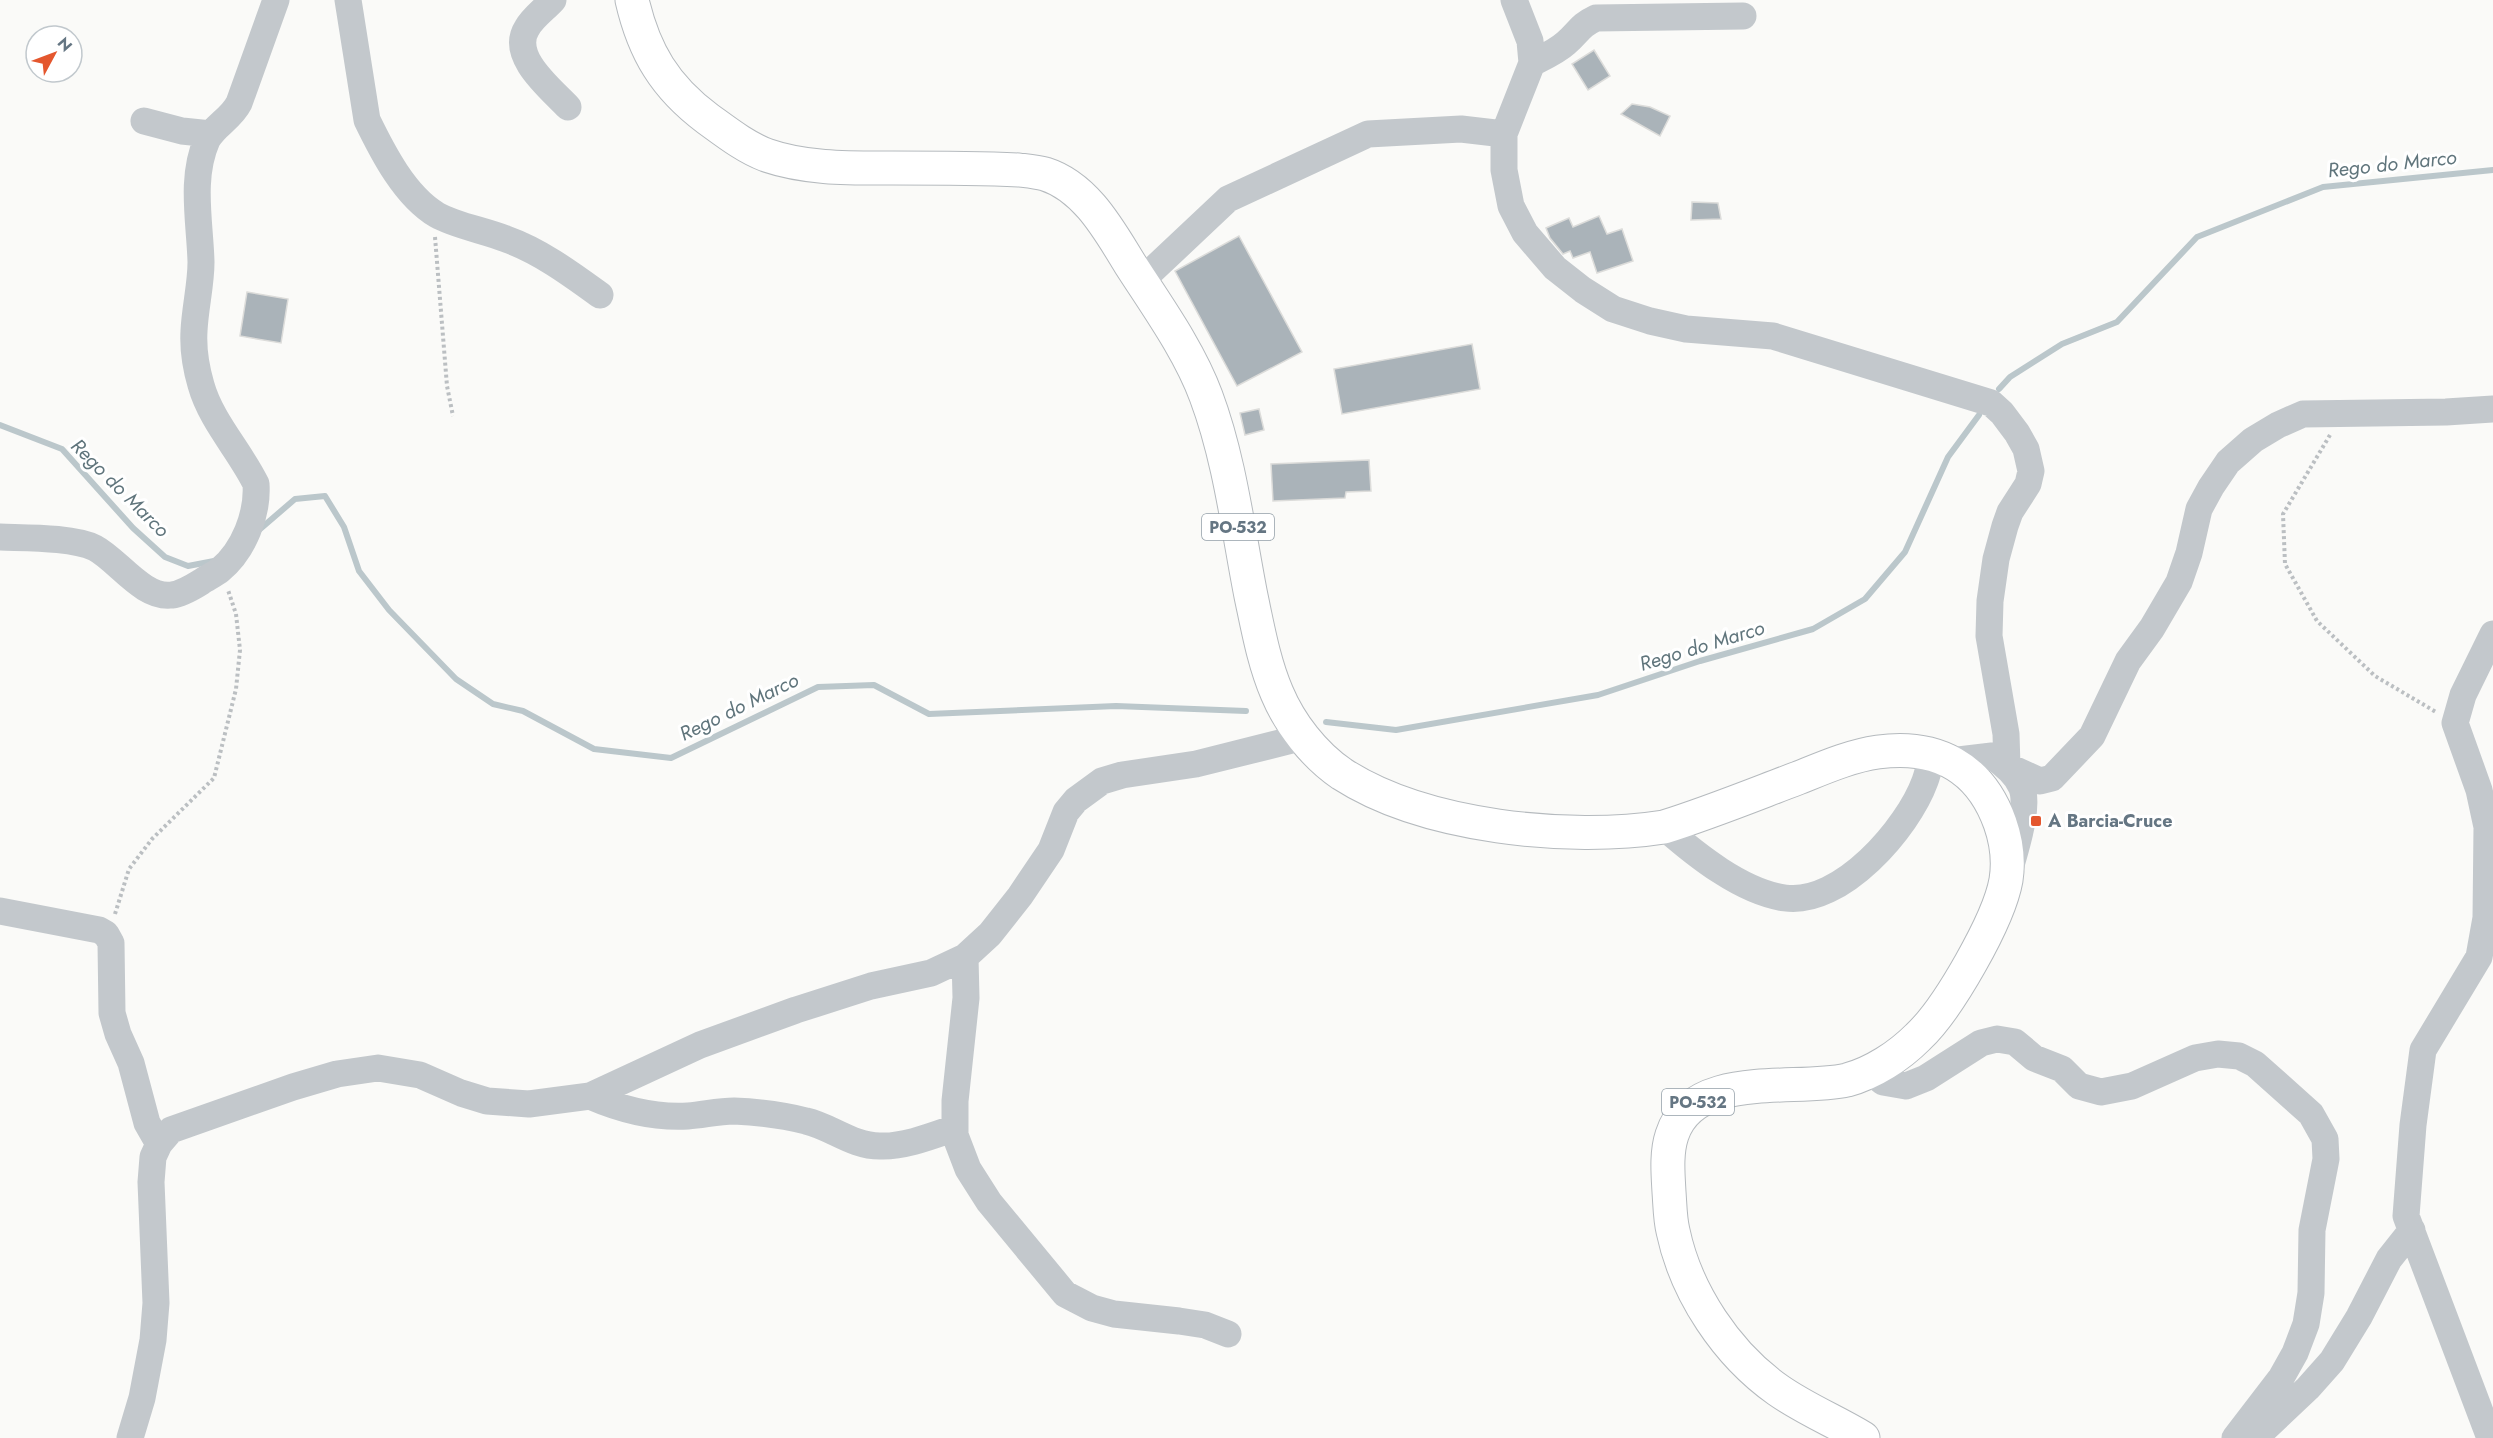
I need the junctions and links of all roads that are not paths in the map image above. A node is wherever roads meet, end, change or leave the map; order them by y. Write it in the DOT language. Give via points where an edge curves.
graph roads {
  1 [pos="276,0"];
  2 [pos="348,0"];
  3 [pos="553,0"];
  4 [pos="632,0"];
  5 [pos="1514,0"];
  6 [pos="1743,16"];
  7 [pos="1532,63"];
  8 [pos="568,107"];
  9 [pos="144,121"];
  10 [pos="211,134"];
  11 [pos="1504,134"];
  12 [pos="1141,281"];
  13 [pos="600,295"];
  14 [pos="2493,409"];
  15 [pos="0,537"];
  16 [pos="2493,634"];
  17 [pos="1304,737"];
  18 [pos="1941,758"];
  19 [pos="2007,766"];
  20 [pos="1664,827"];
  21 [pos="2006,880"];
  22 [pos="0,911"];
  23 [pos="2487,950"];
  24 [pos="965,957"];
  25 [pos="1869,1071"];
  26 [pos="590,1096"];
  27 [pos="955,1128"];
  28 [pos="159,1144"];
  29 [pos="2412,1230"];
  30 [pos="1228,1334"];
  31 [pos="1863,1436"];
  32 [pos="130,1438"];
  33 [pos="2235,1438"];
  34 [pos="2254,1438"];
  35 [pos="2490,1438"];
  1 -- 10 [label="street" via="239,103"];
  2 -- 13 [label="street" via="367,120 418,200 438,216 510,240"];
  3 -- 8 [label="street" via="526,30 523,48 533,69"];
  4 -- 12 [label="main road, PO-532" via="648,52 665,80 697,111 735,139 765,154 803,164 848,168 996,168 1045,174 1067,185 1086,202"];
  5 -- 7 [label="street" via="1530,41"];
  6 -- 7 [label="street" via="1596,18 1583,24 1552,54"];
  7 -- 11 [label="street"];
  9 -- 10 [label="street"];
  10 -- 15 [label="street" via="201,162 198,198 201,263 195,356 201,387 256,484 254,517 240,545 221,569 171,596 136,582 94,548 58,540"];
  11 -- 12 [label="street" via="1461,129 1368,134 1228,199"];
  11 -- 19 [label="street" via="1504,170 1511,206 1525,233 1555,268 1613,309 1686,329 1773,336 1991,403 2002,413 2026,449 2031,471 2005,526 1990,601 1989,636 2006,735"];
  12 -- 17 [label="main road, PO-532" via="1206,394 1220,438 1266,660 1276,693"];
  14 -- 19 [label="street" via="2303,414 2253,440 2228,462 2199,509 2179,582 2128,661 2092,736 2052,778 2040,781"];
  16 -- 23 [label="street" via="2463,694 2455,723 2479,790 2487,827"];
  17 -- 20 [label="main road, PO-532" via="1340,772 1366,788 1421,810 1528,829 1598,832"];
  17 -- 24 [label="street" via="1196,764 1122,775 1088,789 1066,812 1051,850 1020,896 990,934"];
  18 -- 19 [label="street" via="1992,756"];
  18 -- 20 [label="main road, PO-532" via="1907,750 1876,752 1838,762"];
  18 -- 20 [label="street" via="1911,809 1870,862 1841,884 1815,895 1788,899 1743,883 1695,853"];
  18 -- 21 [label="main road, PO-532" via="1968,772 1994,806 2003,831"];
  19 -- 21 [label="street" via="2022,788 2023,805"];
  21 -- 25 [label="main road, PO-532" via="1983,941 1941,1010 1896,1057"];
  22 -- 28 [label="street" via="106,934 111,943 112,1012 147,1123"];
  23 -- 29 [label="street" via="2423,1050 2406,1216"];
  24 -- 26 [label="street" via="931,973 871,986 700,1045"];
  24 -- 27 [label="street" via="966,998"];
  25 -- 31 [label="main road, PO-532" via="1816,1085 1743,1088 1704,1098 1681,1118 1672,1132 1668,1151 1672,1230 1682,1263 1708,1314 1751,1369 1805,1408"];
  25 -- 33 [label="street" via="1883,1082 1906,1086 1926,1078 1981,1043 1997,1039 2015,1042 2034,1058 2062,1069 2079,1086 2101,1092 2132,1086 2194,1058 2239,1056 2255,1064 2311,1114 2325,1139 2326,1159 2312,1230 2311,1293 2306,1324 2281,1378"];
  26 -- 27 [label="street" via="614,1106 658,1114 764,1113 809,1122 860,1143 880,1146"];
  26 -- 28 [label="street" via="530,1104 487,1101 420,1075 378,1068 337,1074 271,1094 171,1130"];
  27 -- 30 [label="street" via="968,1169 989,1202 1065,1294 1114,1314 1206,1325"];
  28 -- 32 [label="street" via="153,1157 151,1182 156,1303 153,1340"];
  29 -- 34 [label="street" via="2389,1259 2332,1361"];
  29 -- 35 [label="street"];
}
